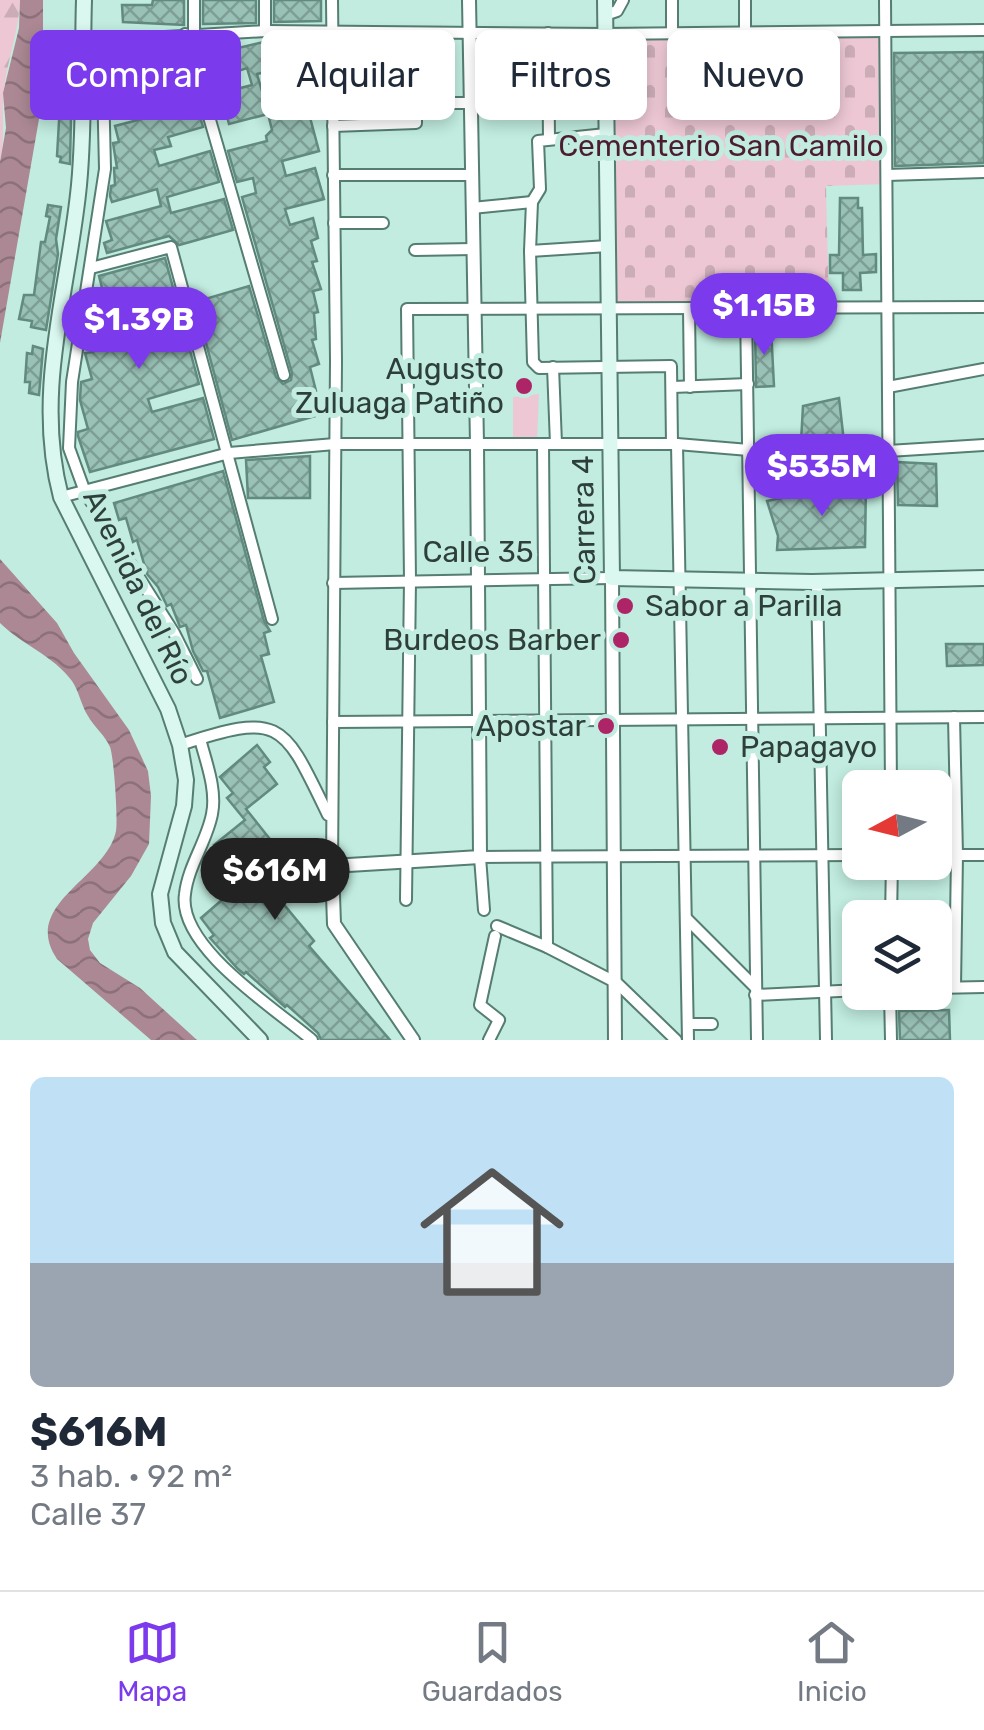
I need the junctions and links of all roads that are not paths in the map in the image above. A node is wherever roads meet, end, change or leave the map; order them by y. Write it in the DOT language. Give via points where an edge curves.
graph roads {
  1 [pos="84,0"];
  2 [pos="194,0"];
  3 [pos="265,0"];
  4 [pos="332,0"];
  5 [pos="469,0"];
  6 [pos="623,0"];
  7 [pos="672,0"];
  8 [pos="745,0"];
  9 [pos="885,0"];
  10 [pos="605,7"];
  11 [pos="885,29"];
  12 [pos="83,30"];
  13 [pos="190,30"];
  14 [pos="265,30"];
  15 [pos="332,30"];
  16 [pos="672,30"];
  17 [pos="745,30"];
  18 [pos="838,30"];
  19 [pos="984,30"];
  20 [pos="455,33"];
  21 [pos="469,33"];
  22 [pos="475,33"];
  23 [pos="470,97"];
  24 [pos="475,97"];
  25 [pos="455,99"];
  26 [pos="80,120"];
  27 [pos="107,120"];
  28 [pos="214,120"];
  29 [pos="332,120"];
  30 [pos="416,120"];
  31 [pos="546,120"];
  32 [pos="606,120"];
  33 [pos="332,126"];
  34 [pos="606,134"];
  35 [pos="544,141"];
  36 [pos="984,172"];
  37 [pos="333,175"];
  38 [pos="887,175"];
  39 [pos="472,176"];
  40 [pos="532,202"];
  41 [pos="472,208"];
  42 [pos="383,222"];
  43 [pos="334,223"];
  44 [pos="608,246"];
  45 [pos="473,248"];
  46 [pos="415,250"];
  47 [pos="530,251"];
  48 [pos="91,268"];
  49 [pos="984,307"];
  50 [pos="473,308"];
  51 [pos="529,308"];
  52 [pos="608,308"];
  53 [pos="746,308"];
  54 [pos="888,308"];
  55 [pos="688,309"];
  56 [pos="609,366"];
  57 [pos="553,368"];
  58 [pos="984,369"];
  59 [pos="284,374"];
  60 [pos="748,384"];
  61 [pos="673,387"];
  62 [pos="690,387"];
  63 [pos="888,388"];
  64 [pos="335,444"];
  65 [pos="408,444"];
  66 [pos="477,444"];
  67 [pos="543,444"];
  68 [pos="556,444"];
  69 [pos="610,444"];
  70 [pos="674,444"];
  71 [pos="984,445"];
  72 [pos="749,450"];
  73 [pos="888,451"];
  74 [pos="230,453"];
  75 [pos="86,492"];
  76 [pos="61,496"];
  77 [pos="612,578"];
  78 [pos="984,578"];
  79 [pos="681,579"];
  80 [pos="410,580"];
  81 [pos="544,580"];
  82 [pos="888,580"];
  83 [pos="478,581"];
  84 [pos="750,581"];
  85 [pos="817,582"];
  86 [pos="333,583"];
  87 [pos="272,618"];
  88 [pos="197,679"];
  89 [pos="818,716"];
  90 [pos="890,717"];
  91 [pos="954,717"];
  92 [pos="984,717"];
  93 [pos="684,718"];
  94 [pos="752,718"];
  95 [pos="614,719"];
  96 [pos="478,720"];
  97 [pos="545,720"];
  98 [pos="333,722"];
  99 [pos="409,722"];
  100 [pos="200,739"];
  101 [pos="180,745"];
  102 [pos="891,770"];
  103 [pos="331,820"];
  104 [pos="754,855"];
  105 [pos="823,855"];
  106 [pos="842,855"];
  107 [pos="952,855"];
  108 [pos="957,855"];
  109 [pos="984,855"];
  110 [pos="480,856"];
  111 [pos="546,856"];
  112 [pos="616,856"];
  113 [pos="684,856"];
  114 [pos="406,862"];
  115 [pos="332,866"];
  116 [pos="406,900"];
  117 [pos="484,910"];
  118 [pos="687,919"];
  119 [pos="547,947"];
  120 [pos="617,983"];
  121 [pos="984,987"];
  122 [pos="955,988"];
  123 [pos="756,991"];
  124 [pos="842,992"];
  125 [pos="824,993"];
  126 [pos="890,1010"];
  127 [pos="688,1024"];
  128 [pos="712,1024"];
  129 [pos="260,1040"];
  130 [pos="312,1040"];
  131 [pos="413,1040"];
  132 [pos="490,1040"];
  133 [pos="615,1040"];
  134 [pos="676,1040"];
  135 [pos="688,1040"];
  136 [pos="757,1040"];
  137 [pos="826,1040"];
  138 [pos="891,1040"];
  1 -- 12 [label="main road, Avenida del Río"];
  2 -- 13 [label="street"];
  3 -- 14 [label="street"];
  4 -- 15 [label="street"];
  5 -- 21 [label="street"];
  6 -- 10 [label="street" via="618,11"];
  7 -- 16 [label="street"];
  8 -- 17 [label="street"];
  9 -- 11 [label="street"];
  11 -- 18 [label="street"];
  11 -- 19 [label="street"];
  11 -- 38 [label="street"];
  20 -- 21 [label="street"];
  21 -- 22 [label="street"];
  21 -- 23 [label="street"];
  23 -- 24 [label="street"];
  23 -- 25 [label="street"];
  23 -- 39 [label="street"];
  26 -- 76 [label="main road, Avenida del Río" via="79,185 49,380"];
  27 -- 48 [label="street"];
  28 -- 59 [label="street"];
  29 -- 33 [label="street"];
  30 -- 33 [label="street"];
  31 -- 35 [label="street"];
  32 -- 34 [label="main road, Carrera 4"];
  33 -- 37 [label="street"];
  34 -- 35 [label="street"];
  34 -- 44 [label="main road, Carrera 4"];
  35 -- 40 [label="street" via="540,189"];
  36 -- 38 [label="street"];
  37 -- 39 [label="street"];
  37 -- 43 [label="street"];
  38 -- 54 [label="street"];
  39 -- 41 [label="street"];
  40 -- 41 [label="street"];
  40 -- 47 [label="street"];
  41 -- 45 [label="street"];
  42 -- 43 [label="street"];
  43 -- 64 [label="street"];
  44 -- 47 [label="street"];
  44 -- 52 [label="main road, Carrera 4"];
  45 -- 46 [label="street"];
  45 -- 50 [label="street"];
  47 -- 51 [label="street"];
  48 -- 74 [label="street" via="171,246"];
  48 -- 75 [label="street" via="68,432"];
  49 -- 54 [label="street"];
  50 -- 51 [label="street"];
  50 -- 65 [label="street" via="407,310"];
  50 -- 66 [label="street"];
  51 -- 52 [label="street"];
  51 -- 57 [label="street" via="535,366"];
  52 -- 55 [label="street"];
  52 -- 56 [label="main road, Carrera 4"];
  53 -- 54 [label="street"];
  53 -- 55 [label="street"];
  53 -- 60 [label="street"];
  54 -- 63 [label="street"];
  55 -- 62 [label="street"];
  56 -- 57 [label="street"];
  56 -- 61 [label="street" via="672,368"];
  56 -- 69 [label="main road, Carrera 4"];
  57 -- 68 [label="street"];
  58 -- 63 [label="street"];
  60 -- 62 [label="street"];
  60 -- 72 [label="street"];
  61 -- 62 [label="street"];
  61 -- 70 [label="street"];
  63 -- 73 [label="street"];
  64 -- 65 [label="street"];
  64 -- 74 [label="street"];
  64 -- 86 [label="street"];
  65 -- 66 [label="street"];
  65 -- 80 [label="street"];
  66 -- 67 [label="street"];
  66 -- 83 [label="street"];
  67 -- 68 [label="street"];
  67 -- 81 [label="street"];
  68 -- 69 [label="street"];
  69 -- 70 [label="street"];
  69 -- 77 [label="main road, Carrera 4"];
  70 -- 72 [label="street"];
  70 -- 79 [label="street"];
  71 -- 73 [label="street"];
  72 -- 73 [label="street"];
  72 -- 84 [label="street"];
  73 -- 82 [label="street"];
  74 -- 75 [label="street"];
  74 -- 87 [label="street"];
  75 -- 76 [label="street"];
  75 -- 88 [label="street"];
  76 -- 101 [label="main road, Avenida del Río"];
  77 -- 79 [label="main road, Calle 35"];
  77 -- 81 [label="street, Calle 35"];
  77 -- 95 [label="street, Carrera 4"];
  78 -- 82 [label="main road, Calle 35"];
  79 -- 84 [label="main road, Calle 35"];
  79 -- 93 [label="street"];
  80 -- 83 [label="street, Calle 35"];
  80 -- 86 [label="street, Calle 35"];
  80 -- 99 [label="street"];
  81 -- 83 [label="street, Calle 35"];
  81 -- 97 [label="street"];
  82 -- 85 [label="main road, Calle 35"];
  82 -- 90 [label="street"];
  83 -- 96 [label="street"];
  84 -- 85 [label="main road, Calle 35"];
  84 -- 94 [label="street"];
  85 -- 89 [label="street"];
  86 -- 98 [label="street"];
  89 -- 90 [label="street"];
  89 -- 94 [label="street"];
  89 -- 105 [label="street"];
  90 -- 91 [label="street"];
  90 -- 102 [label="street"];
  91 -- 92 [label="street"];
  91 -- 108 [label="street"];
  93 -- 94 [label="street"];
  93 -- 95 [label="street"];
  93 -- 113 [label="street"];
  94 -- 104 [label="street"];
  95 -- 97 [label="street"];
  95 -- 112 [label="street, Carrera 4"];
  96 -- 97 [label="street"];
  96 -- 99 [label="street"];
  96 -- 110 [label="street"];
  97 -- 111 [label="street"];
  98 -- 99 [label="street"];
  98 -- 103 [label="street"];
  99 -- 114 [label="street"];
  100 -- 101 [label="street"];
  100 -- 103 [label="street" via="242,726 271,728 306,769"];
  100 -- 130 [label="street" via="212,814 184,896 186,912 204,947"];
  101 -- 129 [label="main road, Avenida del Río" via="184,806 160,894 163,923 175,952"];
  103 -- 115 [label="street"];
  104 -- 105 [label="street"];
  104 -- 113 [label="street"];
  104 -- 123 [label="street"];
  105 -- 106 [label="street"];
  105 -- 125 [label="street"];
  107 -- 108 [label="street"];
  108 -- 109 [label="street"];
  108 -- 122 [label="street"];
  110 -- 111 [label="street"];
  110 -- 114 [label="street"];
  110 -- 117 [label="street"];
  111 -- 112 [label="street"];
  111 -- 119 [label="street"];
  112 -- 113 [label="street"];
  112 -- 120 [label="street, Carrera 4"];
  113 -- 118 [label="street"];
  114 -- 115 [label="street"];
  114 -- 116 [label="street"];
  115 -- 131 [label="street" via="334,924"];
  118 -- 123 [label="street"];
  118 -- 127 [label="street"];
  119 -- 120 [label="street"];
  119 -- 132 [label="street" via="496,931 480,1005 500,1020"];
  120 -- 133 [label="street, Carrera 4"];
  120 -- 134 [label="street"];
  121 -- 122 [label="street"];
  123 -- 125 [label="street"];
  123 -- 136 [label="street"];
  124 -- 125 [label="street"];
  125 -- 137 [label="street"];
  126 -- 138 [label="street"];
  127 -- 128 [label="street"];
  127 -- 135 [label="street"];
}
